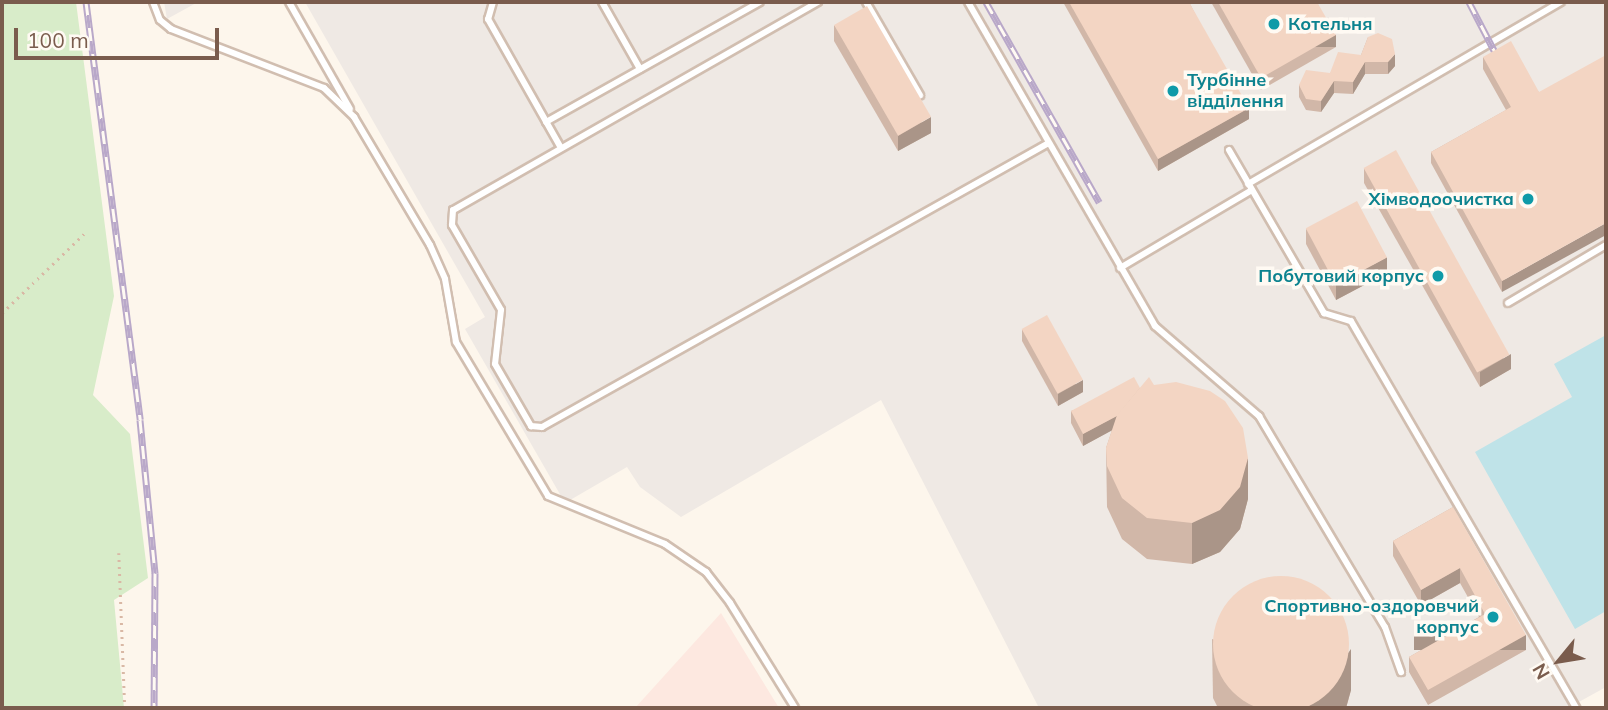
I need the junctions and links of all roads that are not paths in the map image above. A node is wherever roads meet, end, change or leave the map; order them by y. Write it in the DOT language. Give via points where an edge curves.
graph roads {
  1 [pos="153,2"];
  2 [pos="289,2"];
  3 [pos="493,2"];
  4 [pos="602,2"];
  5 [pos="758,2"];
  6 [pos="818,2"];
  7 [pos="866,2"];
  8 [pos="968,2"];
  9 [pos="1561,2"];
  10 [pos="640,69"];
  11 [pos="920,94"];
  12 [pos="354,117"];
  13 [pos="546,122"];
  14 [pos="1047,144"];
  15 [pos="561,148"];
  16 [pos="1229,150"];
  17 [pos="1250,187"];
  18 [pos="1606,245"];
  19 [pos="1120,268"];
  20 [pos="1508,303"];
  21 [pos="1401,673"];
  22 [pos="795,708"];
  23 [pos="1576,708"];
  1 -- 12 [label="lane" via="160,20 171,29 324,88"];
  2 -- 12 [label="lane"];
  3 -- 13 [label="lane" via="488,19"];
  4 -- 10 [label="lane"];
  5 -- 10 [label="lane"];
  6 -- 15 [label="lane"];
  7 -- 11 [label="lane"];
  8 -- 14 [label="lane"];
  9 -- 17 [label="lane"];
  10 -- 13 [label="lane"];
  12 -- 22 [label="lane" via="430,245 445,279 456,342 548,496 568,508 665,544 706,572"];
  13 -- 15 [label="lane"];
  14 -- 15 [label="lane" via="536,428 526,423 495,364 501,310 451,218 457,206"];
  14 -- 19 [label="lane"];
  16 -- 17 [label="lane"];
  17 -- 19 [label="lane"];
  17 -- 23 [label="lane" via="1324,313 1351,321"];
  18 -- 20 [label="lane"];
  19 -- 21 [label="lane" via="1155,326 1259,416 1385,627"];
}
